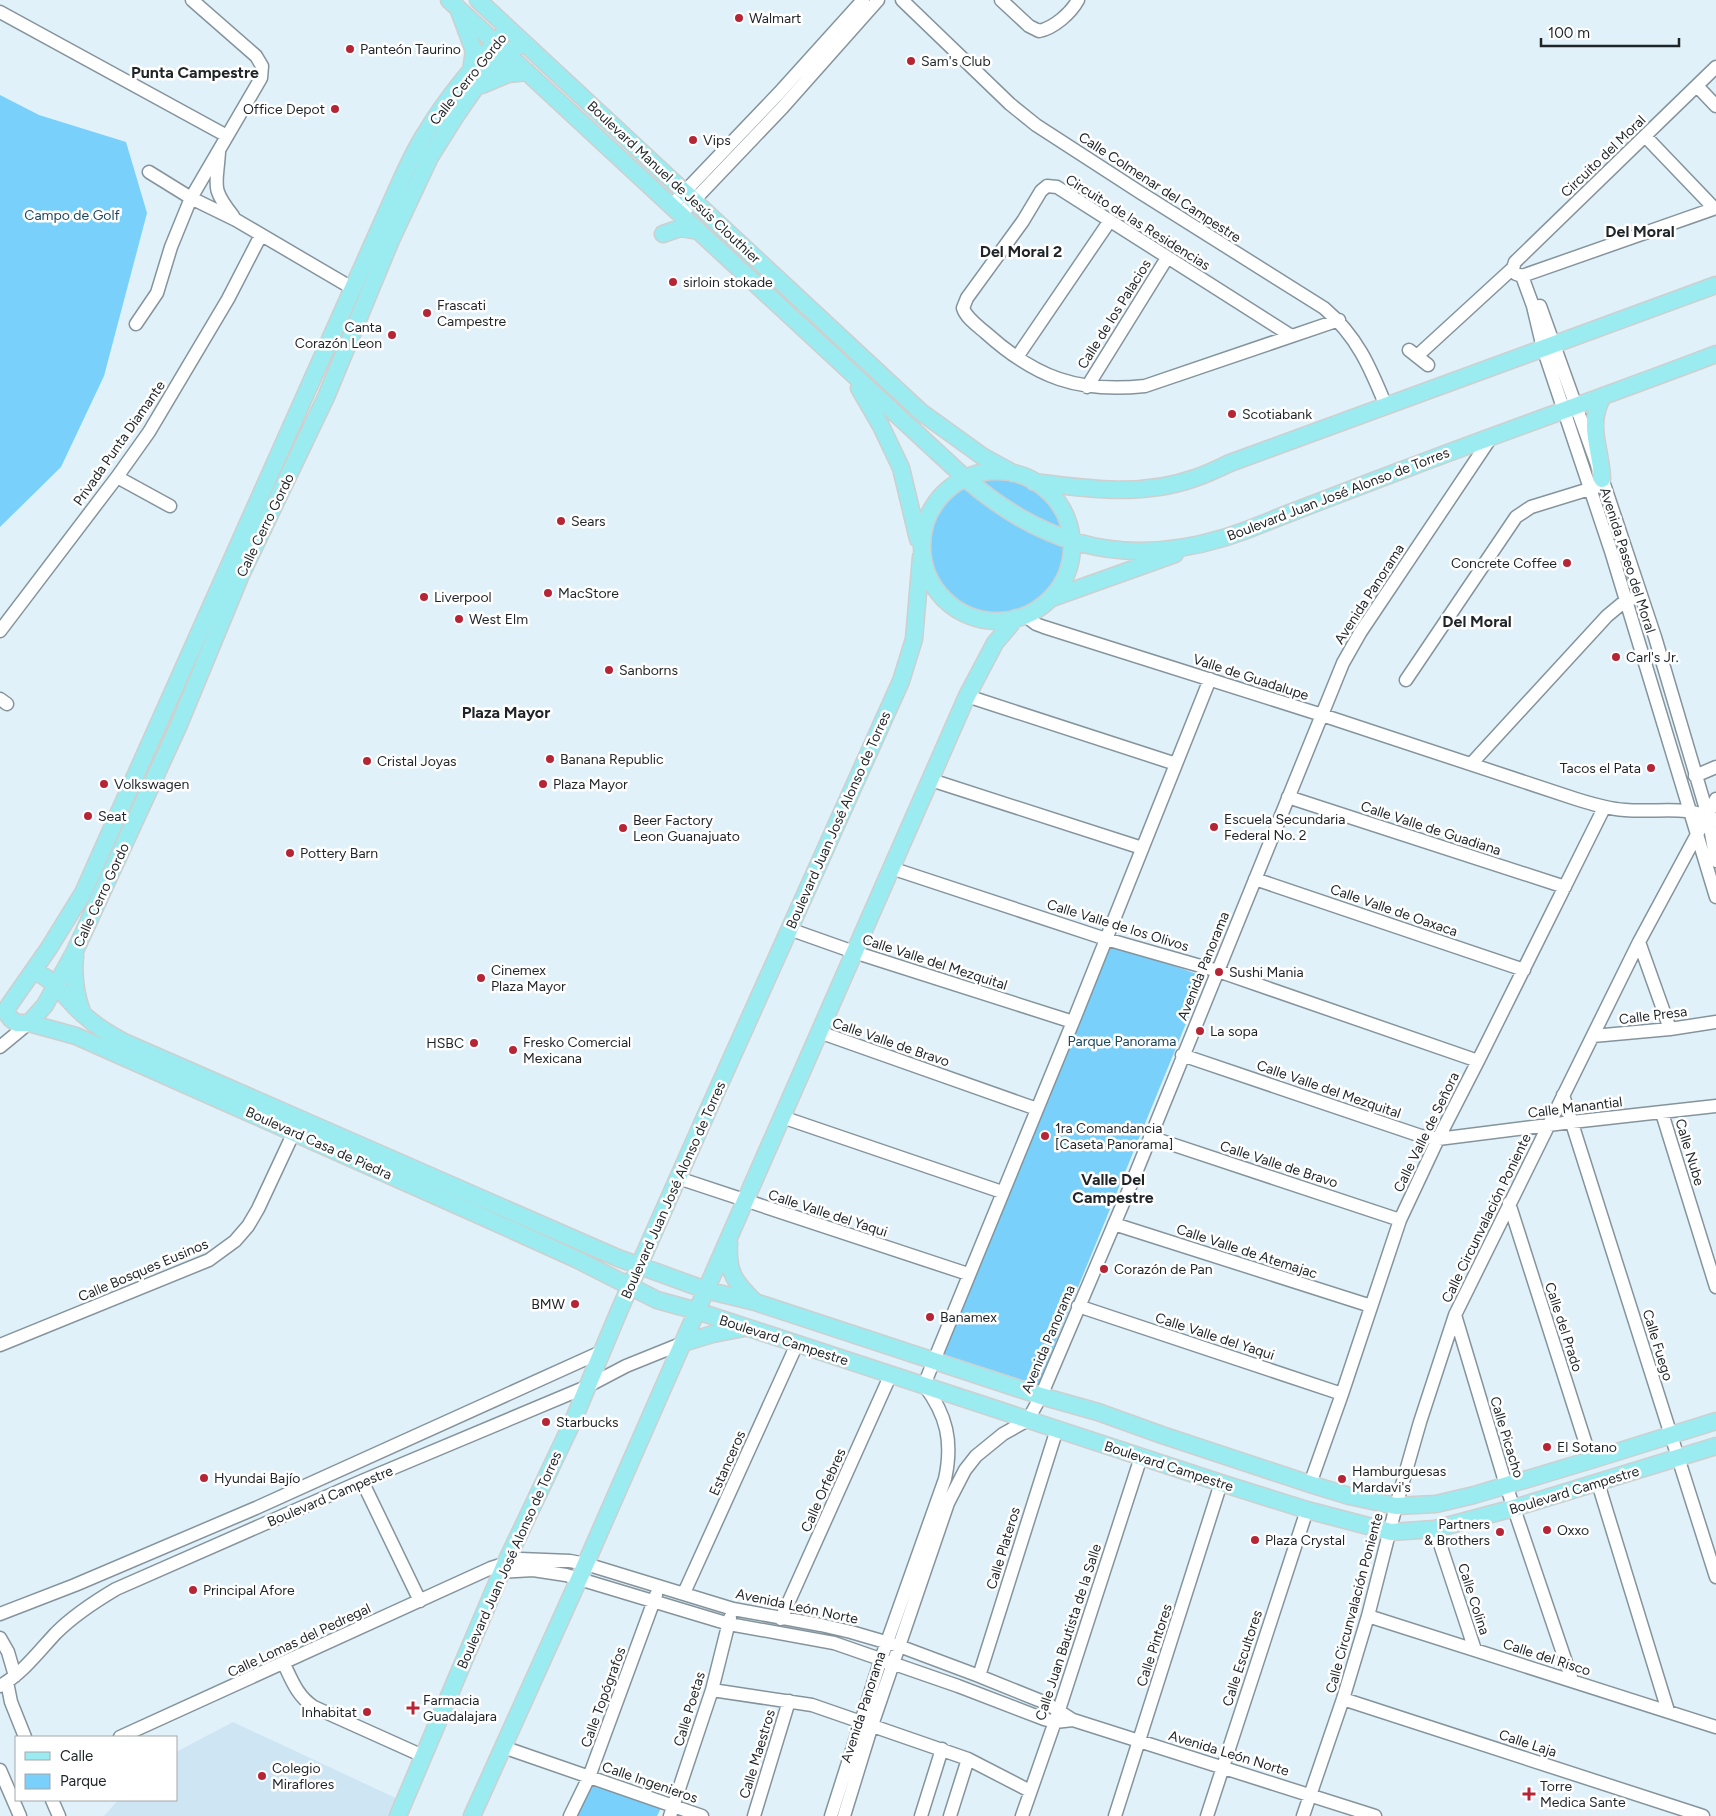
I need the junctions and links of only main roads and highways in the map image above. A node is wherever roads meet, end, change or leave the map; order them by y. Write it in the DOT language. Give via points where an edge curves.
graph roads {
  1 [pos="478,0"];
  2 [pos="453,4"];
  3 [pos="508,28"];
  4 [pos="523,42"];
  5 [pos="501,48"];
  6 [pos="470,72"];
  7 [pos="527,72"];
  8 [pos="475,88"];
  9 [pos="698,231"];
  10 [pos="662,234"];
  11 [pos="1716,284"];
  12 [pos="1716,354"];
  13 [pos="846,367"];
  14 [pos="1603,396"];
  15 [pos="1013,473"];
  16 [pos="964,477"];
  17 [pos="1034,482"];
  18 [pos="1604,482"];
  19 [pos="1222,539"];
  20 [pos="1074,542"];
  21 [pos="921,553"];
  22 [pos="1048,600"];
  23 [pos="1020,617"];
  24 [pos="50,948"];
  25 [pos="72,957"];
  26 [pos="33,972"];
  27 [pos="56,986"];
  28 [pos="2,1014"];
  29 [pos="83,1014"];
  30 [pos="29,1023"];
  31 [pos="413,1177"];
  32 [pos="730,1234"];
  33 [pos="640,1266"];
  34 [pos="630,1287"];
  35 [pos="706,1290"];
  36 [pos="763,1305"];
  37 [pos="696,1311"];
  38 [pos="753,1330"];
  39 [pos="683,1344"];
  40 [pos="1716,1421"];
  41 [pos="1716,1446"];
  42 [pos="398,1816"];
  43 [pos="472,1816"];
  1 -- 3 [label="main road, Boulevard Manuel de Jesús Clouthier"];
  2 -- 5 [label="main road, Boulevard Manuel de Jesús Clouthier"];
  2 -- 6 [label="main road" via="474,51"];
  3 -- 4 [label="main road, Boulevard Manuel de Jesús Clouthier"];
  3 -- 5 [label="main road, Calle Cerro Gordo"];
  4 -- 5 [label="main road, Calle Cerro Gordo"];
  4 -- 15 [label="main road, Boulevard Manuel de Jesús Clouthier" via="921,412 970,448"];
  5 -- 6 [label="main road, Calle Cerro Gordo"];
  5 -- 7 [label="main road, Boulevard Manuel de Jesús Clouthier"];
  5 -- 8 [label="main road, Calle Cerro Gordo"];
  6 -- 24 [label="main road, Calle Cerro Gordo" via="425,134 399,182 83,893"];
  7 -- 8 [label="main road" via="508,74"];
  7 -- 9 [label="main road, Boulevard Manuel de Jesús Clouthier"];
  8 -- 25 [label="main road, Calle Cerro Gordo" via="443,136 406,206 326,397 240,577 182,718"];
  9 -- 10 [label="main road" via="680,228"];
  9 -- 13 [label="main road, Boulevard Manuel de Jesús Clouthier"];
  11 -- 17 [label="main road" via="1550,349 1171,485 1108,490"];
  12 -- 14 [label="main road, Boulevard Juan José Alonso de Torres"];
  13 -- 16 [label="main road, Boulevard Manuel de Jesús Clouthier"];
  13 -- 21 [label="main road" via="870,405 901,468"];
  14 -- 18 [label="main road" via="1597,407 1594,427"];
  14 -- 19 [label="main road, Boulevard Juan José Alonso de Torres"];
  15 -- 16 [label="main road" via="991,470"];
  15 -- 17 [label="main road"];
  16 -- 20 [label="main road, Boulevard Juan José Alonso de Torres" via="1021,519"];
  16 -- 21 [label="main road" via="948,489 928,516 922,531"];
  17 -- 20 [label="main road" via="1062,507 1073,527"];
  19 -- 20 [label="main road, Boulevard Juan José Alonso de Torres" via="1138,551 1105,549"];
  19 -- 22 [label="main road"];
  20 -- 22 [label="main road" via="1065,581"];
  21 -- 23 [label="main road" via="930,581 955,609 966,616 991,621"];
  21 -- 33 [label="main road, Boulevard Juan José Alonso de Torres" via="917,617 907,666"];
  22 -- 23 [label="main road"];
  23 -- 32 [label="main road" via="995,643 967,696"];
  24 -- 25 [label="main road" via="47,958 53,968 60,969"];
  24 -- 26 [label="main road, Calle Cerro Gordo"];
  25 -- 27 [label="main road, Calle Cerro Gordo"];
  25 -- 29 [label="main road" via="77,997"];
  26 -- 27 [label="main road, Boulevard Casa de Piedra" via="46,976"];
  26 -- 28 [label="main road, Calle Cerro Gordo"];
  27 -- 29 [label="main road, Boulevard Casa de Piedra"];
  27 -- 30 [label="main road, Calle Cerro Gordo" via="45,1006"];
  28 -- 30 [label="main road, Boulevard Casa de Piedra" via="20,1024"];
  29 -- 31 [label="main road, Boulevard Casa de Piedra" via="124,1042"];
  30 -- 31 [label="main road, Boulevard Casa de Piedra" via="76,1036 294,1132"];
  31 -- 33 [label="main road, Boulevard Casa de Piedra"];
  31 -- 34 [label="main road, Boulevard Casa de Piedra"];
  32 -- 35 [label="main road"];
  32 -- 36 [label="main road" via="728,1259 736,1282"];
  33 -- 34 [label="main road, Boulevard Juan José Alonso de Torres"];
  33 -- 35 [label="main road, Boulevard Campestre"];
  34 -- 37 [label="main road, Boulevard Campestre" via="657,1300"];
  34 -- 42 [label="main road, Boulevard Juan José Alonso de Torres" via="572,1421 499,1568"];
  35 -- 36 [label="main road, Boulevard Campestre"];
  35 -- 37 [label="main road"];
  36 -- 38 [label="main road"];
  36 -- 40 [label="main road, Boulevard Campestre" via="1310,1484 1396,1506 1436,1504"];
  37 -- 38 [label="main road, Boulevard Campestre"];
  37 -- 39 [label="main road"];
  38 -- 39 [label="main road" via="713,1334"];
  38 -- 41 [label="main road, Boulevard Campestre" via="1221,1483 1391,1532 1435,1529"];
  39 -- 43 [label="main road" via="575,1570"];
}
